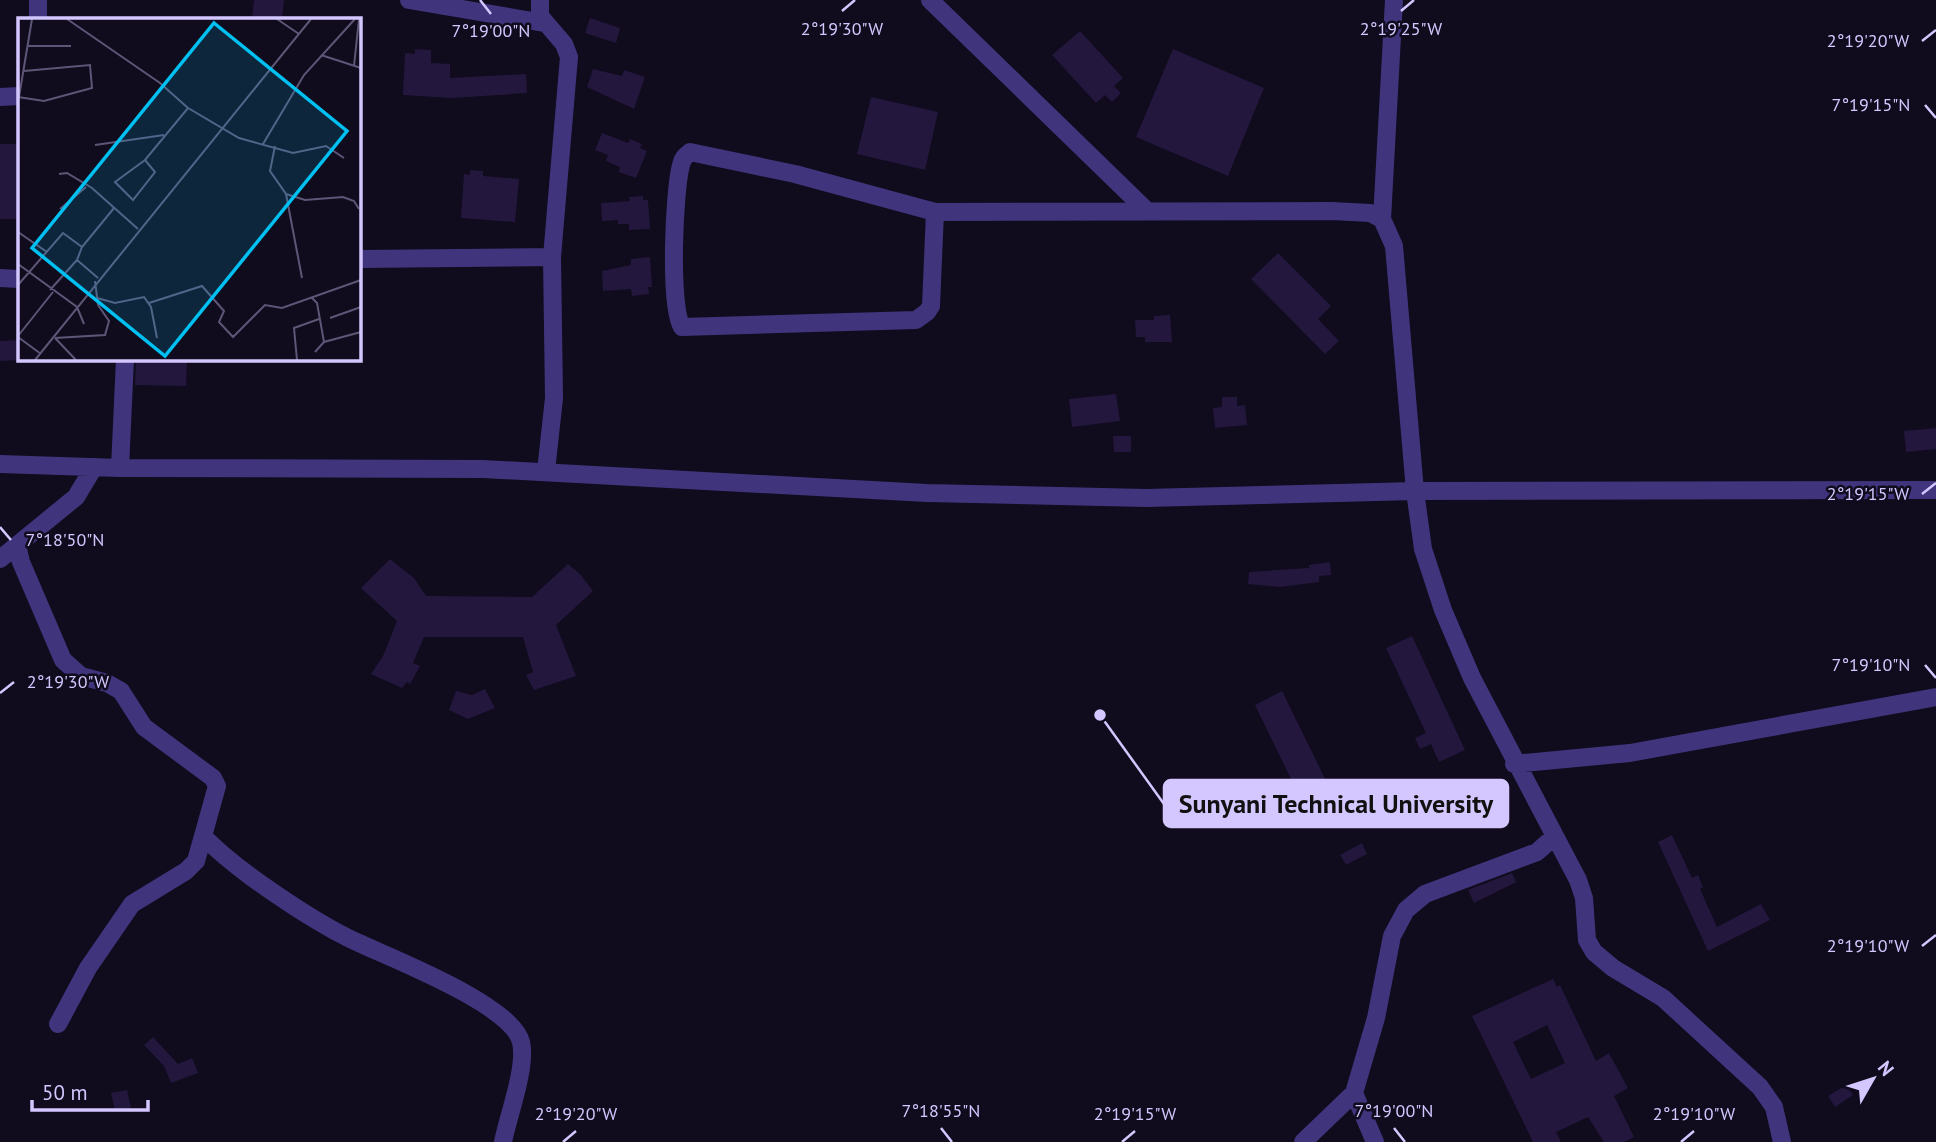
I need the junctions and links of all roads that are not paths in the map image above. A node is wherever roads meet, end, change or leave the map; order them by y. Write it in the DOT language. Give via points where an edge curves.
graph roads {
  1 [pos="38,0"];
  2 [pos="409,0"];
  3 [pos="540,0"];
  4 [pos="930,0"];
  5 [pos="1394,0"];
  6 [pos="38,18"];
  7 [pos="544,23"];
  8 [pos="18,96"];
  9 [pos="0,97"];
  10 [pos="1146,210"];
  11 [pos="935,212"];
  12 [pos="1382,219"];
  13 [pos="552,257"];
  14 [pos="360,259"];
  15 [pos="0,278"];
  16 [pos="18,279"];
  17 [pos="125,360"];
  18 [pos="0,464"];
  19 [pos="94,467"];
  20 [pos="120,468"];
  21 [pos="546,471"];
  22 [pos="1936,490"];
  23 [pos="1415,491"];
  24 [pos="17,545"];
  25 [pos="0,559"];
  26 [pos="1936,697"];
  27 [pos="1514,764"];
  28 [pos="1555,836"];
  29 [pos="205,838"];
  30 [pos="58,1024"];
  31 [pos="1354,1093"];
  32 [pos="503,1142"];
  33 [pos="1303,1142"];
  34 [pos="1375,1142"];
  35 [pos="1782,1142"];
  1 -- 6 [label="street"];
  2 -- 7 [label="street"];
  3 -- 7 [label="street"];
  4 -- 10 [label="street"];
  5 -- 12 [label="street"];
  7 -- 13 [label="street" via="564,44 569,57"];
  8 -- 9 [label="street"];
  10 -- 11 [label="street"];
  10 -- 12 [label="street" via="1357,212"];
  11 -- 11 [label="street" via="690,152 680,166 677,200 674,290 678,320 682,327 916,320 931,306"];
  12 -- 23 [label="street" via="1394,246"];
  13 -- 14 [label="street"];
  13 -- 21 [label="street" via="554,398"];
  15 -- 16 [label="street"];
  17 -- 20 [label="street"];
  18 -- 19 [label="street"];
  19 -- 20 [label="street"];
  19 -- 24 [label="street" via="76,497"];
  20 -- 21 [label="street"];
  21 -- 23 [label="street" via="927,492 1119,497"];
  22 -- 23 [label="street"];
  23 -- 27 [label="street" via="1423,549 1443,610"];
  24 -- 25 [label="street"];
  24 -- 29 [label="street" via="63,660 81,676 121,691 144,727 213,778 217,786"];
  26 -- 27 [label="street" via="1630,753"];
  27 -- 28 [label="street"];
  28 -- 31 [label="street" via="1537,852 1425,894 1397,922"];
  28 -- 35 [label="street" via="1578,880 1587,940 1594,952 1663,998 1760,1087 1774,1107"];
  29 -- 30 [label="street" via="191,867 132,904"];
  29 -- 32 [label="street" via="223,856 299,909 356,942 432,975 509,1026 521,1041 520,1063"];
  31 -- 33 [label="street"];
  31 -- 34 [label="street"];
}
